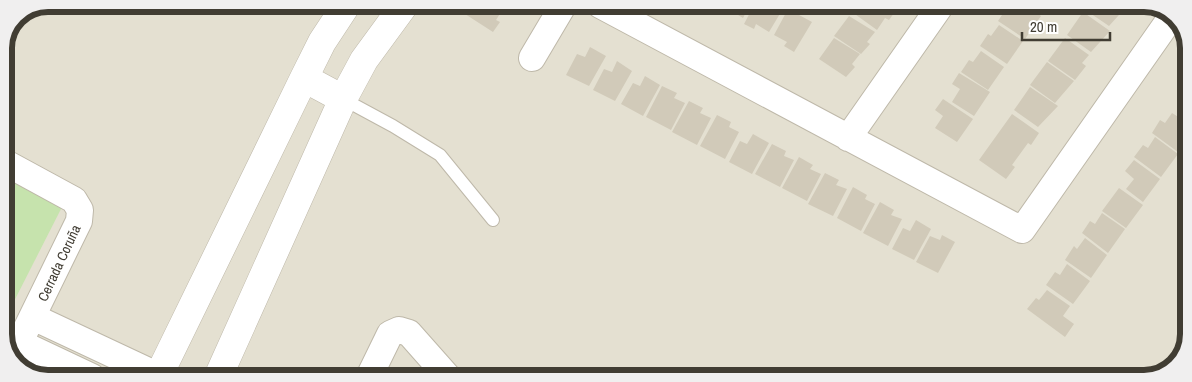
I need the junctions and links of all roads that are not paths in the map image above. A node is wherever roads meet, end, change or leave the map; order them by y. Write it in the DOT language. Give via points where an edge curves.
graph roads {
  1 [pos="342,12"];
  2 [pos="399,12"];
  3 [pos="559,12"];
  4 [pos="615,12"];
  5 [pos="936,12"];
  6 [pos="1168,22"];
  7 [pos="532,58"];
  8 [pos="304,78"];
  9 [pos="343,99"];
  10 [pos="848,138"];
  11 [pos="13,167"];
  12 [pos="493,220"];
  13 [pos="33,317"];
  14 [pos="16,350"];
  15 [pos="72,370"];
  16 [pos="146,370"];
  17 [pos="162,370"];
  18 [pos="221,370"];
  19 [pos="372,370"];
  20 [pos="442,370"];
  1 -- 8 [label="street"];
  2 -- 9 [label="street" via="364,60"];
  3 -- 7 [label="street"];
  4 -- 10 [label="street"];
  5 -- 10 [label="street"];
  6 -- 10 [label="street" via="1022,230"];
  8 -- 9 [label="street"];
  8 -- 17 [label="street"];
  9 -- 12 [label="lane" via="440,155"];
  9 -- 18 [label="street"];
  11 -- 13 [label="street, Cerrada Coruña" via="74,200 80,210 79,220"];
  13 -- 14 [label="street, Cerrada Coruña"];
  13 -- 16 [label="street, Cerrada Coruña"];
  14 -- 15 [label="street, Cerrada Coruña"];
  19 -- 20 [label="street" via="390,334 399,330 409,333"];
}
